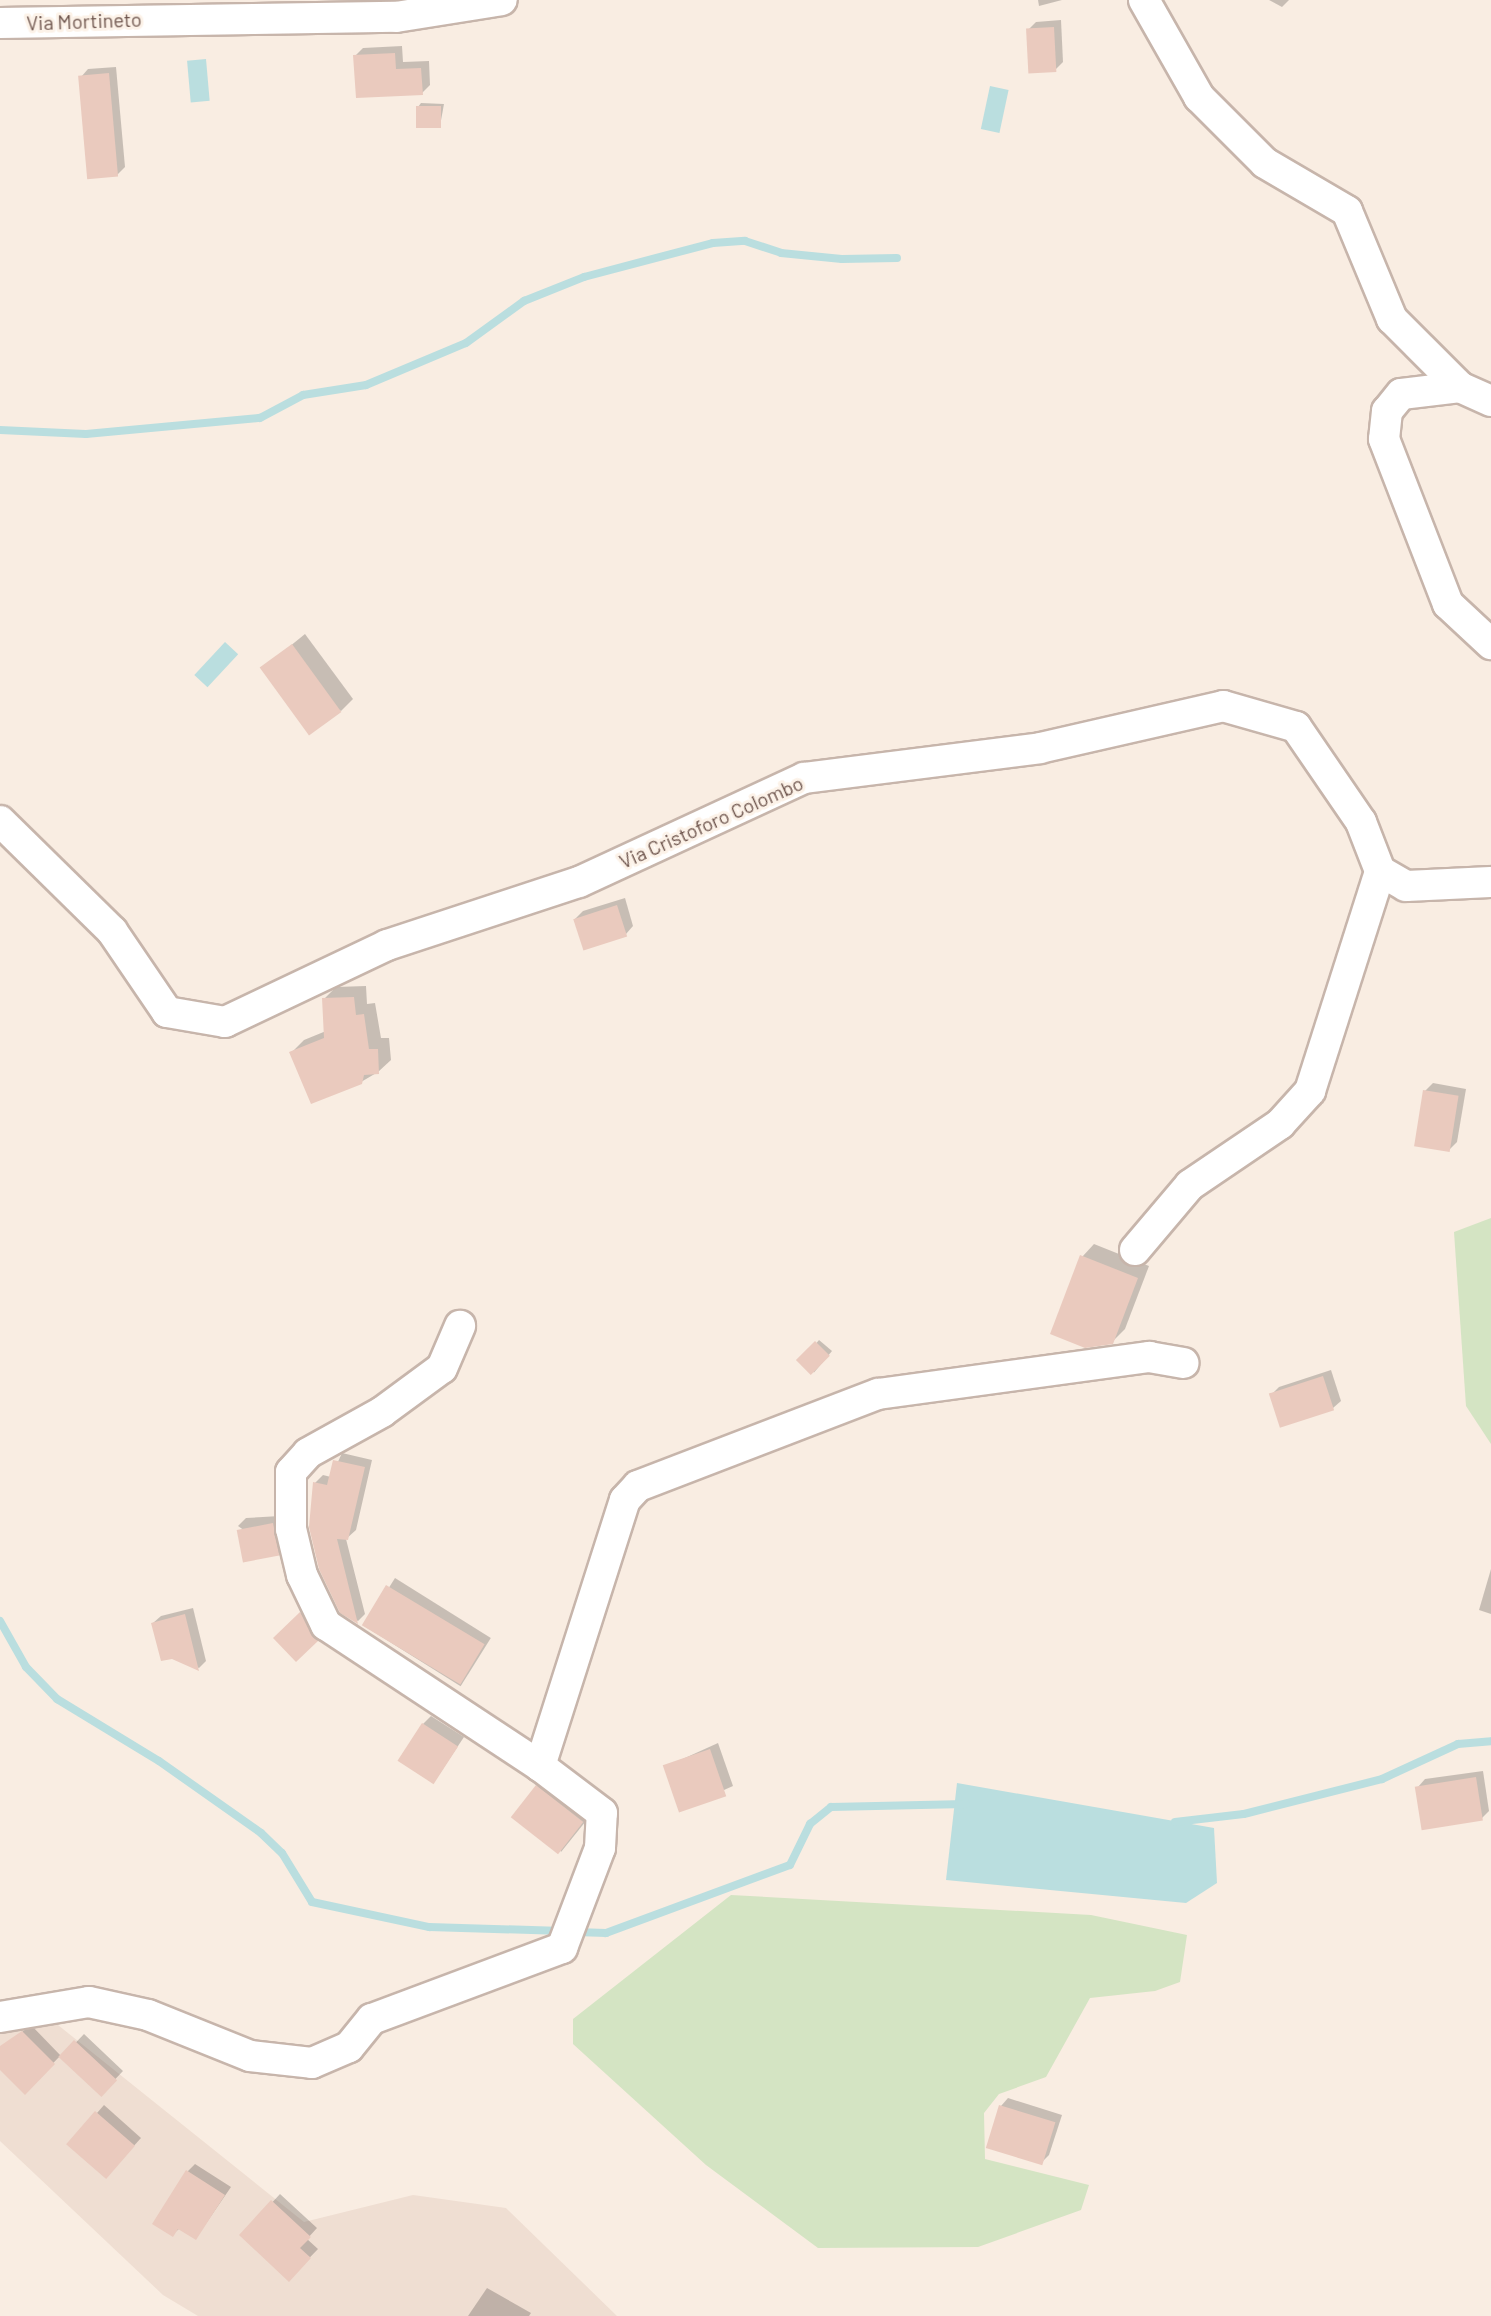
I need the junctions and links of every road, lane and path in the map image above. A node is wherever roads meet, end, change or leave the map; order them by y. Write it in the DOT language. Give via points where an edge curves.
graph roads {
  1 [pos="502,0"];
  2 [pos="1144,0"];
  3 [pos="0,23"];
  4 [pos="1460,387"];
  5 [pos="1491,401"];
  6 [pos="1491,644"];
  7 [pos="0,821"];
  8 [pos="1380,871"];
  9 [pos="1491,882"];
  10 [pos="1135,1250"];
  11 [pos="460,1326"];
  12 [pos="1183,1363"];
  13 [pos="540,1766"];
  14 [pos="0,2017"];
  1 -- 3 [label="street, Via Mortineto" via="396,17"];
  2 -- 4 [label="street" via="1199,97 1265,163 1347,211 1392,319"];
  4 -- 5 [label="street"];
  4 -- 6 [label="street" via="1401,394 1387,411 1384,439 1448,604"];
  7 -- 8 [label="street, Via Cristoforo Colombo" via="112,931 167,1012 225,1022 387,945 579,882 804,778 1040,748 1223,706 1296,727 1361,822"];
  8 -- 9 [label="street" via="1406,886"];
  8 -- 10 [label="street" via="1310,1091 1280,1124 1190,1185"];
  11 -- 13 [label="street" via="442,1368 382,1412 308,1453 291,1472 291,1529 302,1575 326,1625"];
  12 -- 13 [label="street" via="1149,1357 878,1394 638,1486 625,1500"];
  13 -- 14 [label="street" via="602,1813 600,1848 562,1948 372,2019 349,2047 312,2063 250,2056 148,2015 89,2002"];
}
